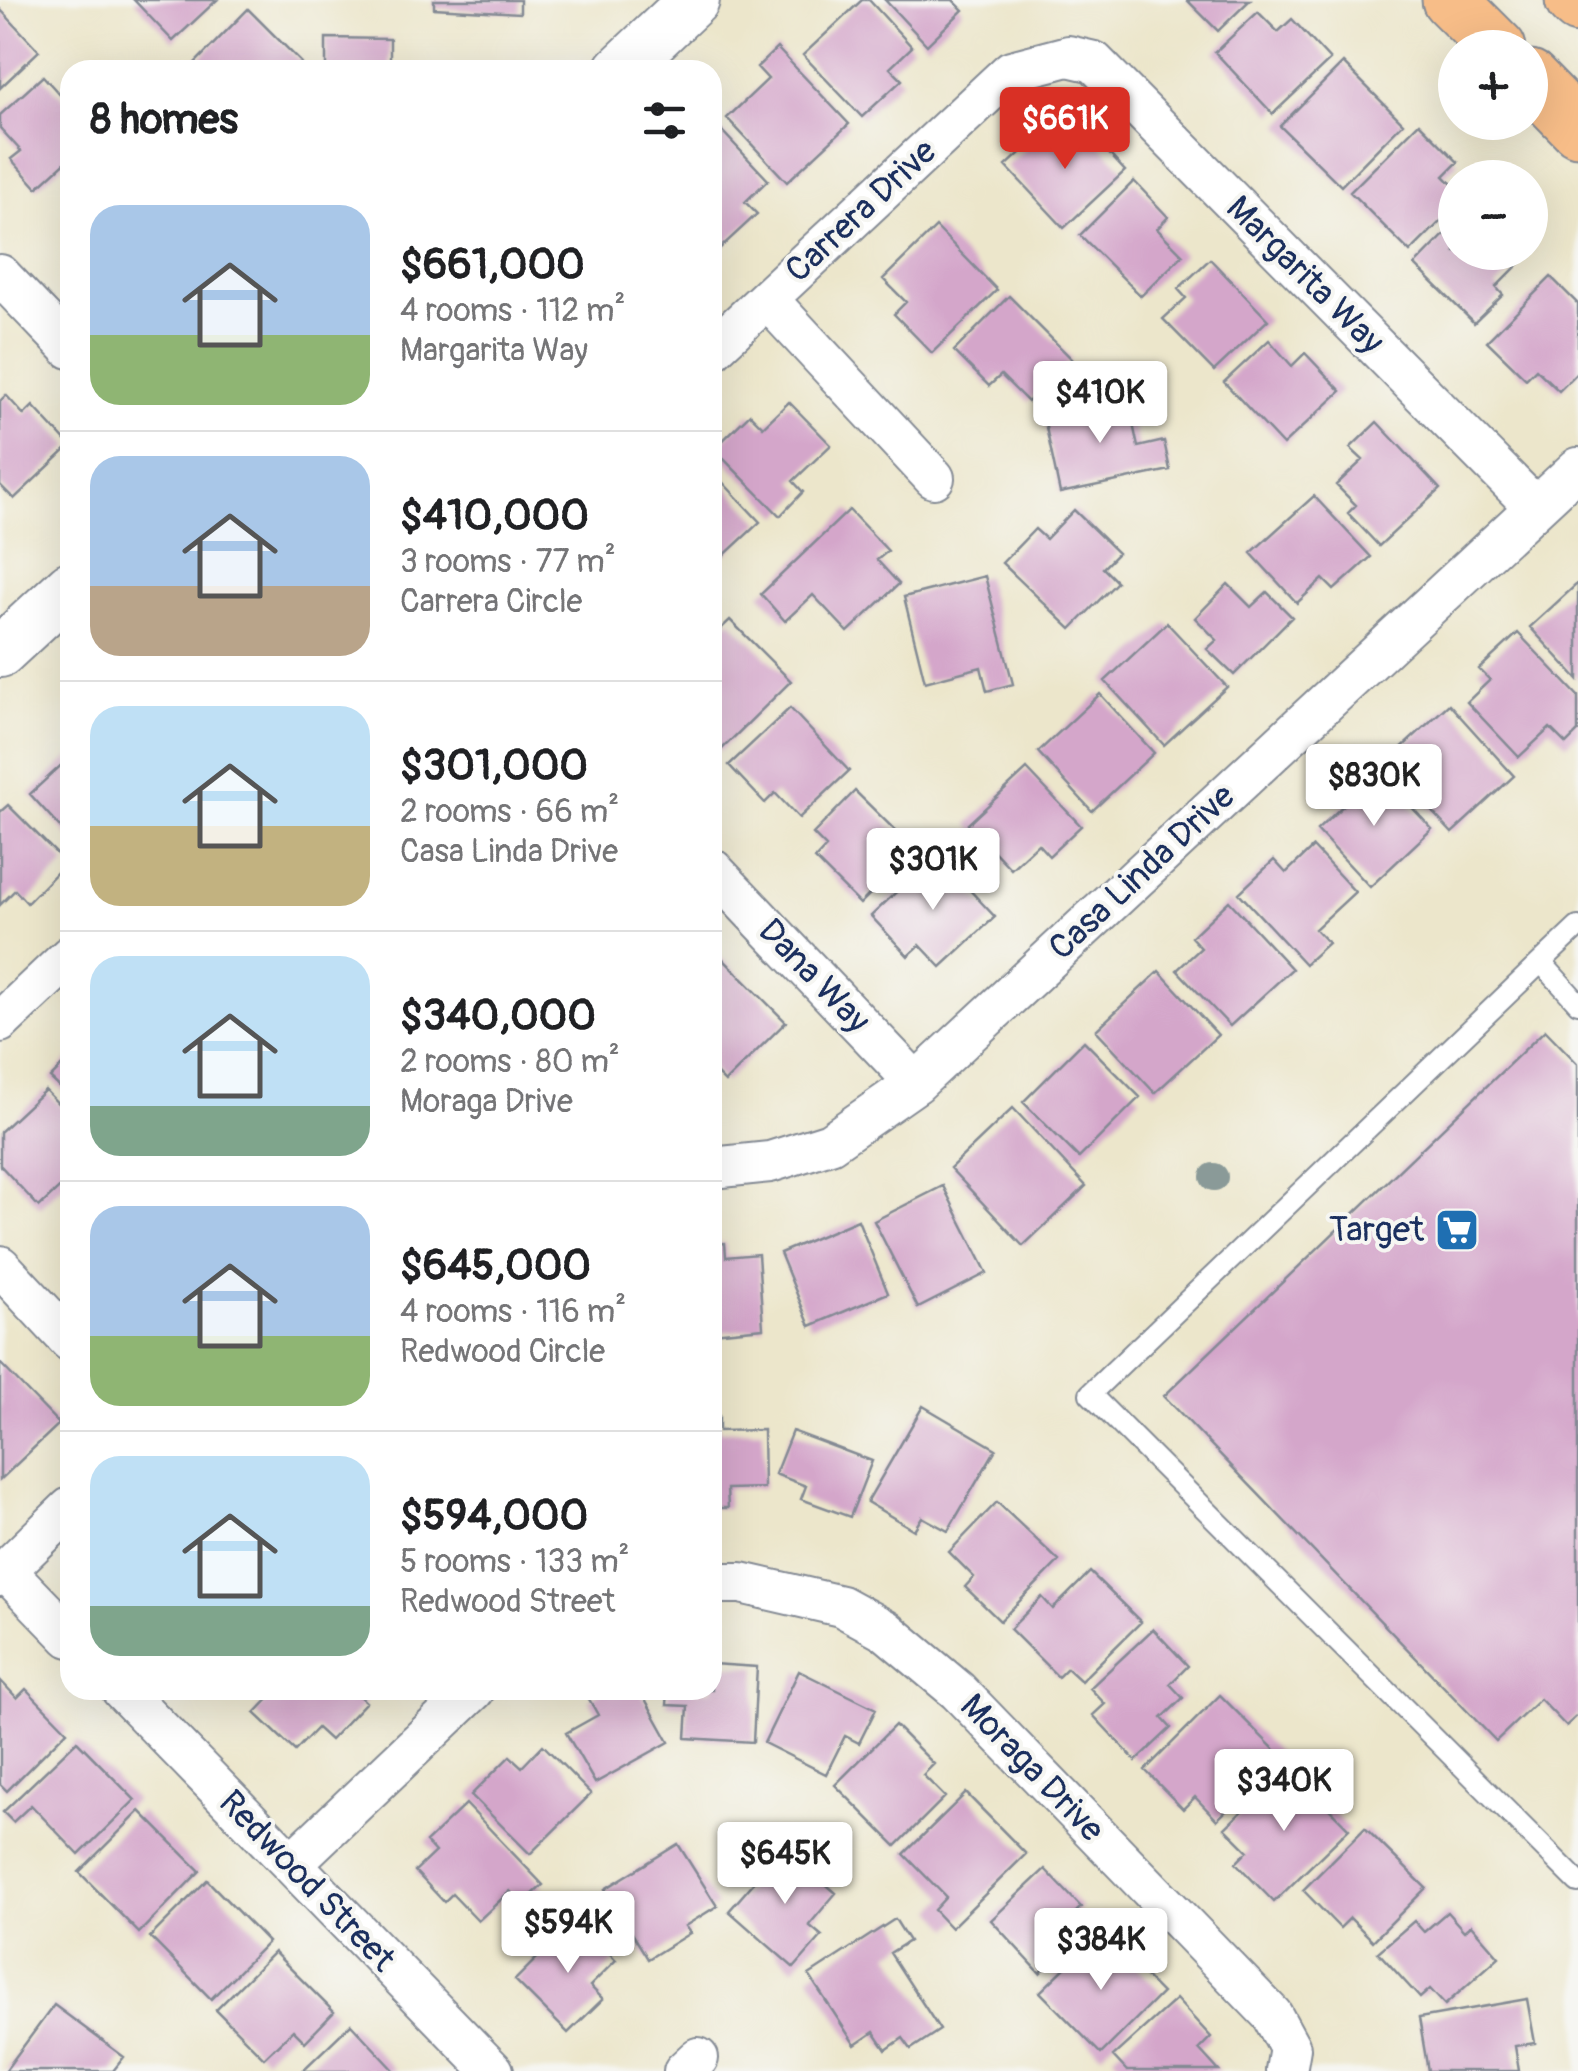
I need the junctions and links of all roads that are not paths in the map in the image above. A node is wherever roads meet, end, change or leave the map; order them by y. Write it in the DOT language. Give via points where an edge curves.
graph roads {
  1 [pos="694,0"];
  2 [pos="1450,0"];
  3 [pos="1480,30"];
  4 [pos="1068,56"];
  5 [pos="631,60"];
  6 [pos="0,274"];
  7 [pos="766,299"];
  8 [pos="60,337"];
  9 [pos="722,341"];
  10 [pos="1578,468"];
  11 [pos="934,478"];
  12 [pos="1535,507"];
  13 [pos="60,595"];
  14 [pos="0,652"];
  15 [pos="722,879"];
  16 [pos="1578,927"];
  17 [pos="1540,962"];
  18 [pos="60,965"];
  19 [pos="1578,1003"];
  20 [pos="0,1022"];
  21 [pos="916,1083"];
  22 [pos="722,1167"];
  23 [pos="0,1266"];
  24 [pos="60,1330"];
  25 [pos="60,1518"];
  26 [pos="3,1573"];
  27 [pos="722,1584"];
  28 [pos="60,1627"];
  29 [pos="132,1700"];
  30 [pos="463,1700"];
  31 [pos="291,1864"];
  32 [pos="1578,1882"];
  33 [pos="1288,2060"];
  34 [pos="493,2071"];
  1 -- 5 [label="street"];
  2 -- 3 [label="main road"];
  4 -- 7 [label="street, Carrera Drive" via="1011,71"];
  4 -- 12 [label="street, Margarita Way" via="1094,62"];
  6 -- 8 [label="street"];
  7 -- 9 [label="street, Carrera Drive"];
  7 -- 11 [label="street"];
  10 -- 12 [label="street, Casa Linda Drive"];
  12 -- 21 [label="street, Casa Linda Drive"];
  13 -- 14 [label="street"];
  15 -- 21 [label="street, Dana Way"];
  16 -- 17 [label="lane"];
  17 -- 19 [label="lane"];
  17 -- 32 [label="lane" via="1090,1394"];
  18 -- 20 [label="street"];
  21 -- 22 [label="street, Casa Linda Drive" via="830,1143 770,1162"];
  23 -- 24 [label="street"];
  25 -- 26 [label="street"];
  26 -- 28 [label="street"];
  27 -- 33 [label="street, Moraga Drive" via="840,1606 885,1630 958,1691 1272,2014"];
  29 -- 31 [label="street, Redwood Street"];
  30 -- 31 [label="street"];
  31 -- 34 [label="street, Redwood Street"];
}
